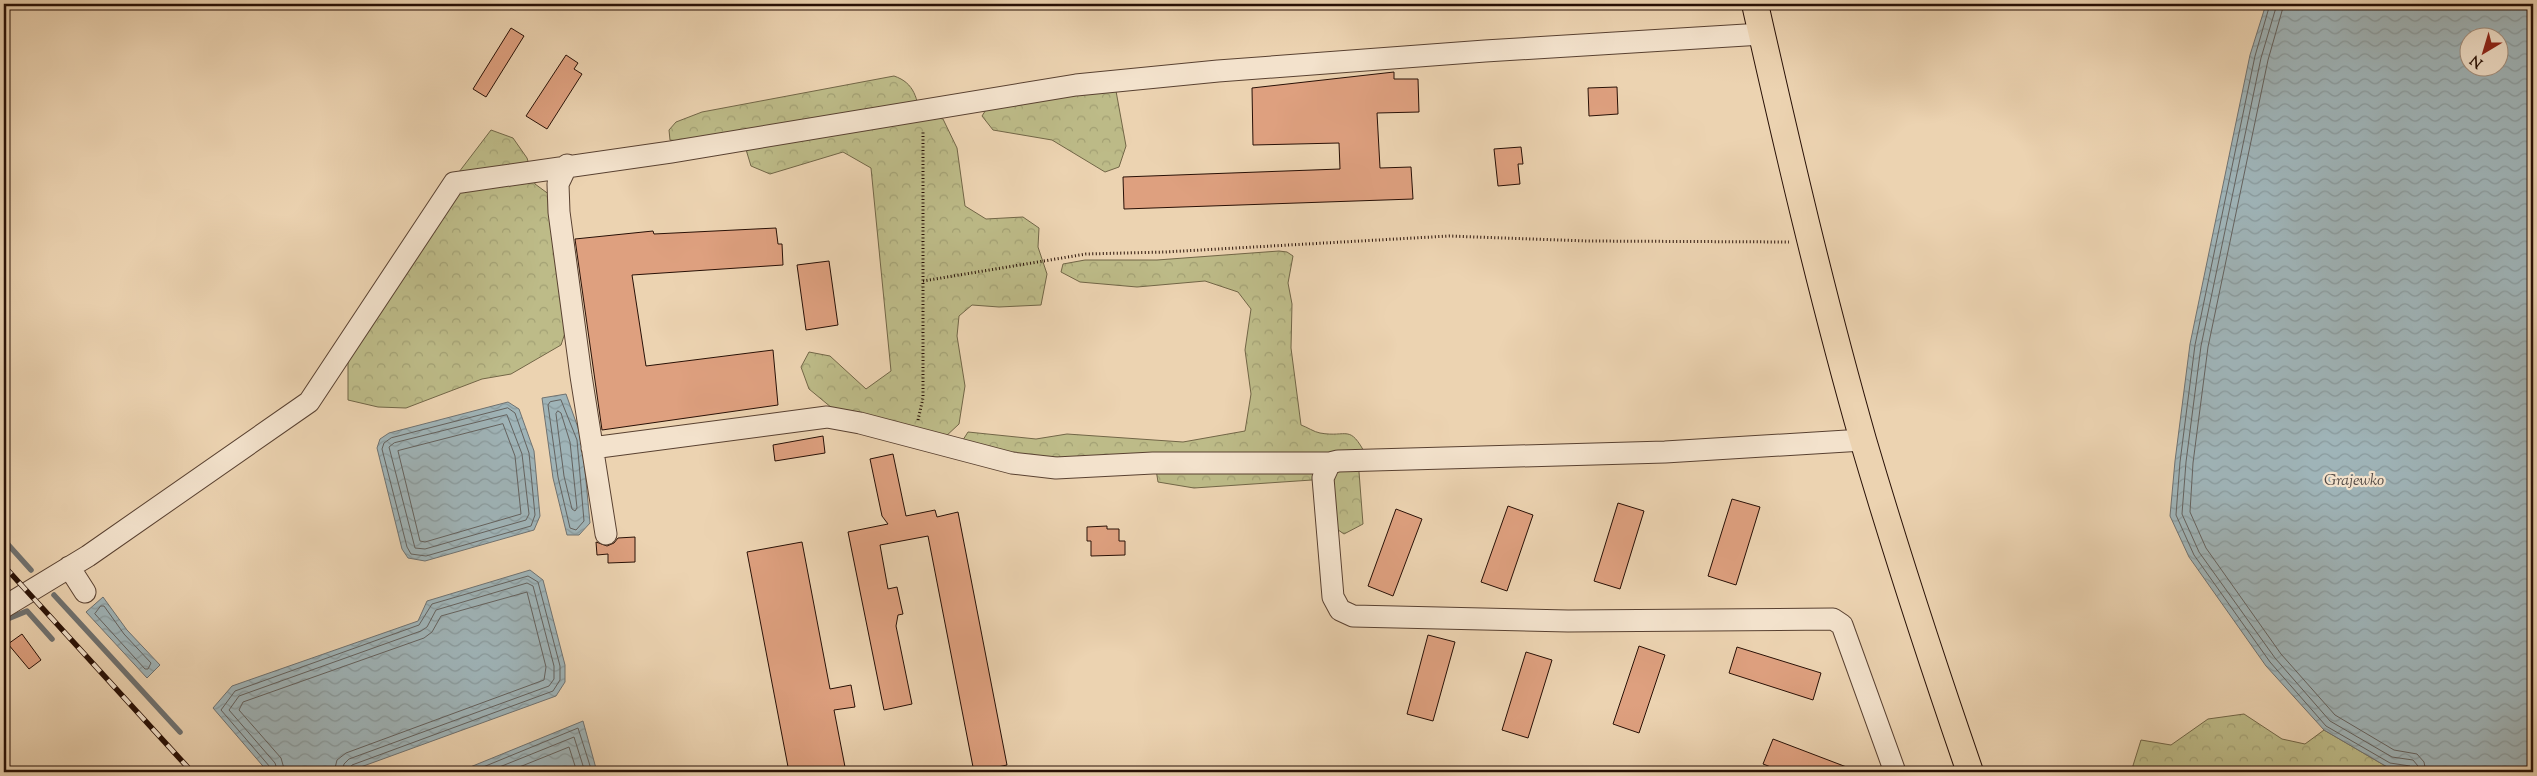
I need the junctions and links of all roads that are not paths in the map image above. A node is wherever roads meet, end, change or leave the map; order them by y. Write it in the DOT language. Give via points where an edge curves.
graph roads {
  1 [pos="1755,4"];
  2 [pos="1762,34"];
  3 [pos="567,165"];
  4 [pos="1863,440"];
  5 [pos="592,448"];
  6 [pos="1330,463"];
  7 [pos="606,534"];
  8 [pos="69,567"];
  9 [pos="85,592"];
  10 [pos="4,607"];
  11 [pos="1895,772"];
  12 [pos="1970,772"];
  1 -- 2 [label="main road"];
  2 -- 3 [label="street" via="1218,70 1076,86 670,152"];
  2 -- 4 [label="main road"];
  3 -- 5 [label="street" via="558,184 559,212"];
  3 -- 8 [label="street" via="454,183 309,402"];
  4 -- 6 [label="street" via="1665,452"];
  4 -- 12 [label="main road" via="1919,625"];
  5 -- 6 [label="street" via="827,417 1012,464 1056,468 1153,463"];
  5 -- 7 [label="street"];
  6 -- 11 [label="street" via="1323,478 1333,597 1340,610 1353,616 1568,621 1833,619 1842,625"];
  8 -- 9 [label="street"];
  8 -- 10 [label="street"];
}
